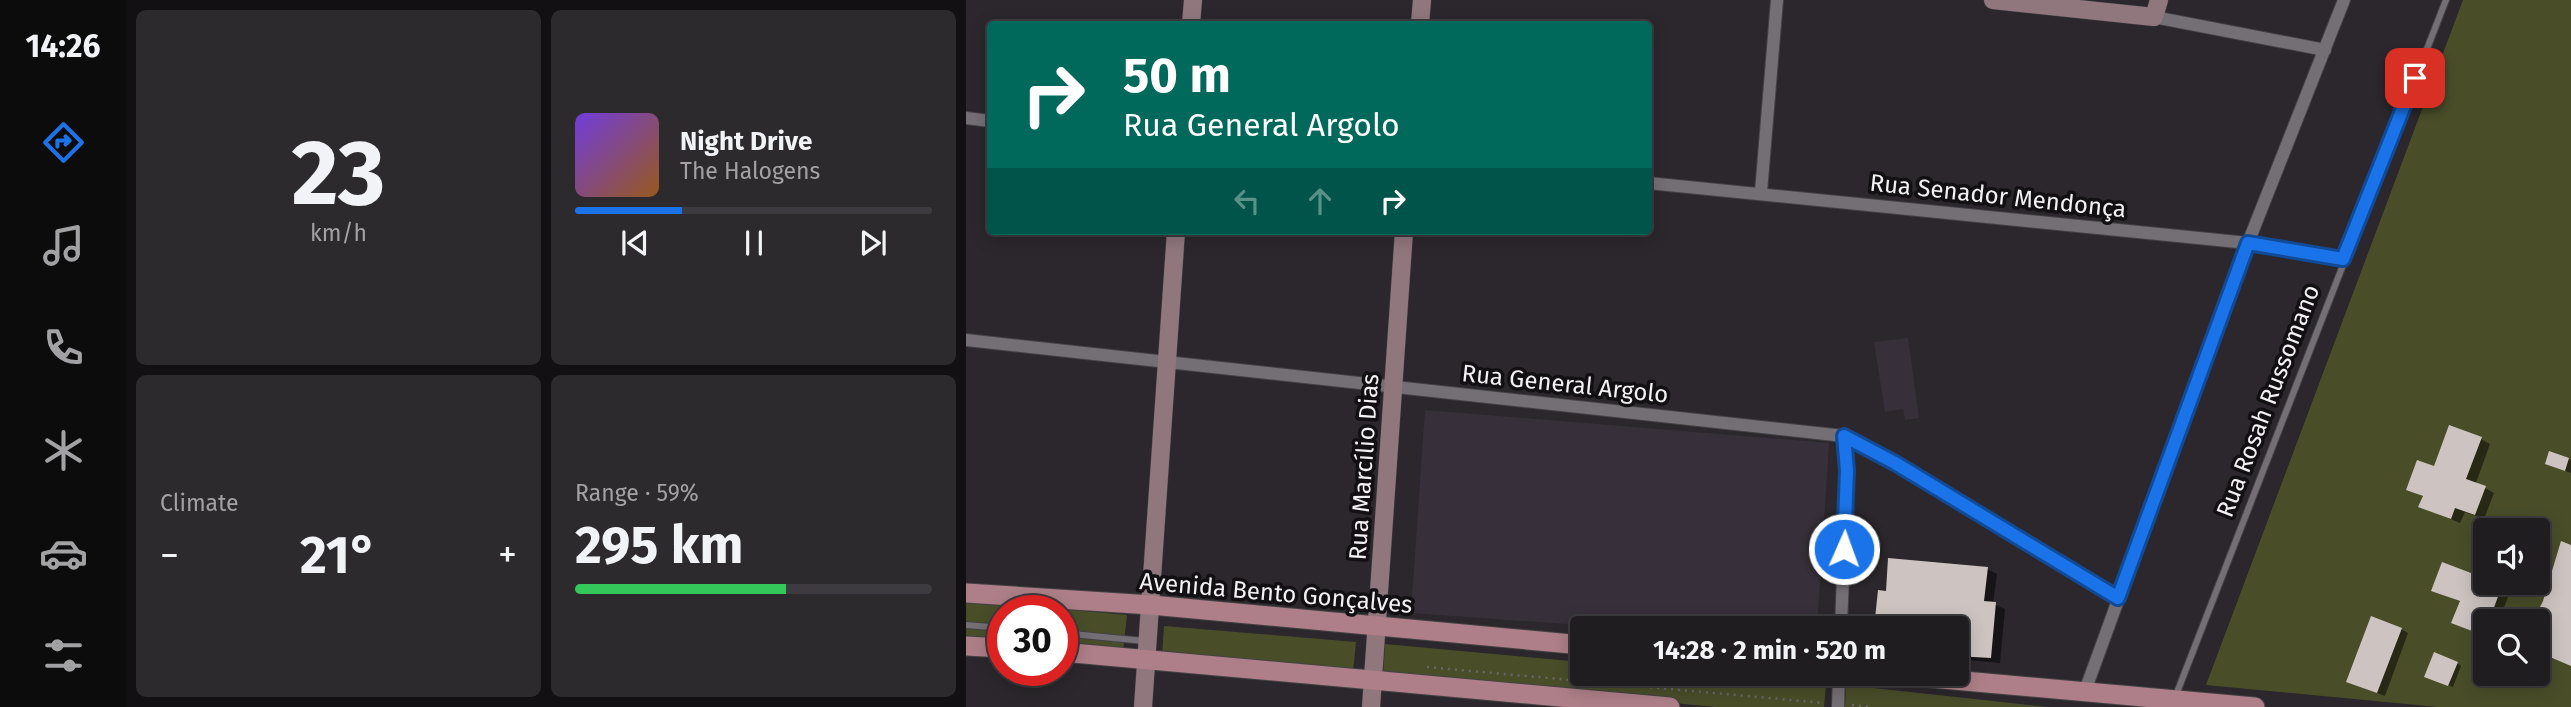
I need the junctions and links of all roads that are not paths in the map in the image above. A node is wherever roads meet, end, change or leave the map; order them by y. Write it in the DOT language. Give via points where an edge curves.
graph roads {
  1 [pos="1192,0"];
  2 [pos="1422,0"];
  3 [pos="1776,0"];
  4 [pos="1993,0"];
  5 [pos="2344,0"];
  6 [pos="2446,0"];
  7 [pos="2156,8"];
  8 [pos="1191,21"];
  9 [pos="1420,21"];
  10 [pos="2325,50"];
  11 [pos="966,118"];
  12 [pos="987,121"];
  13 [pos="1652,183"];
  14 [pos="1761,192"];
  15 [pos="1176,235"];
  16 [pos="1404,235"];
  17 [pos="2248,243"];
  18 [pos="2343,259"];
  19 [pos="966,340"];
  20 [pos="1166,361"];
  21 [pos="1394,387"];
  22 [pos="1844,436"];
  23 [pos="966,593"];
  24 [pos="2118,598"];
  25 [pos="1152,605"];
  26 [pos="1841,616"];
  27 [pos="966,625"];
  28 [pos="1377,626"];
  29 [pos="987,627"];
  30 [pos="1078,636"];
  31 [pos="1570,644"];
  32 [pos="966,646"];
  33 [pos="987,647"];
  34 [pos="1149,650"];
  35 [pos="1078,652"];
  36 [pos="1373,680"];
  37 [pos="1969,681"];
  38 [pos="1839,686"];
  39 [pos="2085,691"];
  40 [pos="2174,700"];
  41 [pos="1838,705"];
  42 [pos="1143,707"];
  43 [pos="1371,707"];
  44 [pos="1670,707"];
  45 [pos="2255,707"];
  1 -- 8 [label="main road"];
  2 -- 9 [label="main road"];
  3 -- 14 [label="street"];
  4 -- 7 [label="main road"];
  5 -- 10 [label="street"];
  6 -- 18 [label="lane, Rua Rosah Russomano"];
  7 -- 10 [label="street"];
  10 -- 17 [label="street"];
  11 -- 12 [label="street"];
  13 -- 14 [label="street, Rua Senador Mendonça"];
  14 -- 17 [label="street, Rua Senador Mendonça"];
  15 -- 20 [label="main road"];
  16 -- 21 [label="main road, Rua Marcílio Dias"];
  17 -- 18 [label="street, Rua Senador Mendonça"];
  17 -- 24 [label="street"];
  18 -- 40 [label="lane, Rua Rosah Russomano"];
  19 -- 20 [label="street, Rua General Argolo"];
  20 -- 21 [label="street, Rua General Argolo"];
  20 -- 25 [label="main road"];
  21 -- 22 [label="street, Rua General Argolo"];
  21 -- 28 [label="main road, Rua Marcílio Dias"];
  22 -- 24 [label="street, Rua General Argolo"];
  22 -- 26 [label="street"];
  23 -- 25 [label="main road, Avenida Bento Gonçalves"];
  24 -- 39 [label="street"];
  25 -- 28 [label="main road, Avenida Bento Gonçalves"];
  25 -- 34 [label="main road"];
  27 -- 29 [label="lane"];
  28 -- 31 [label="main road, Avenida Bento Gonçalves"];
  28 -- 36 [label="main road, Rua Marcílio Dias"];
  30 -- 34 [label="lane"];
  32 -- 33 [label="main road"];
  34 -- 35 [label="main road"];
  34 -- 36 [label="main road"];
  34 -- 42 [label="main road"];
  36 -- 43 [label="main road, Rua Marcílio Dias"];
  36 -- 44 [label="main road"];
  37 -- 39 [label="main road"];
  38 -- 41 [label="street"];
  39 -- 40 [label="main road"];
  40 -- 45 [label="main road"];
}
